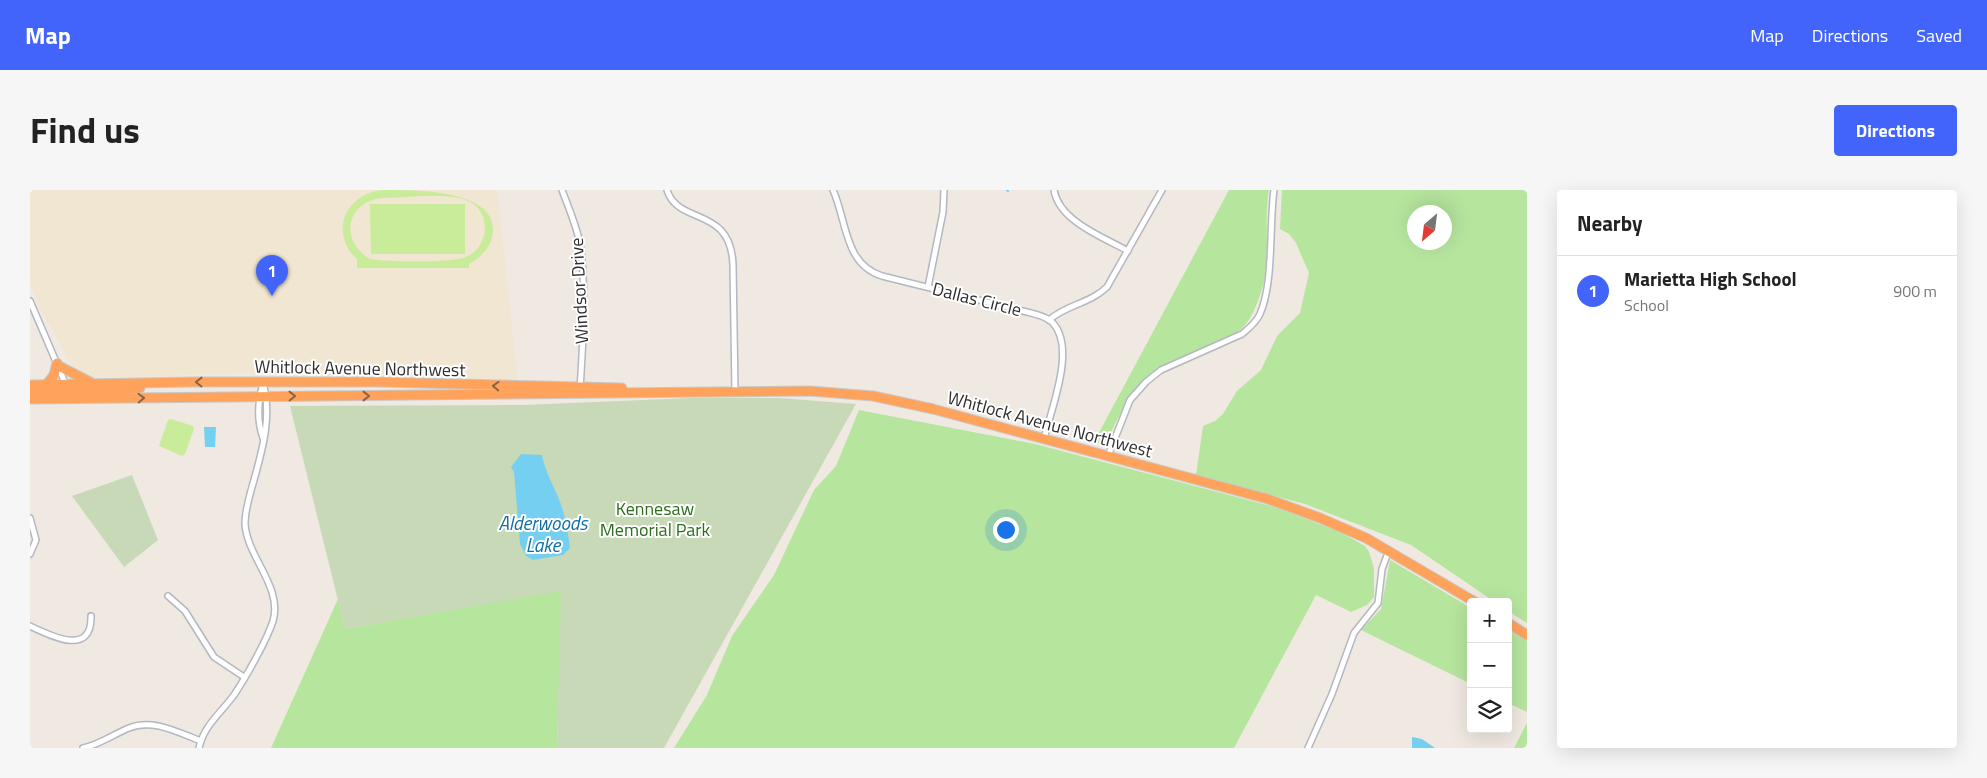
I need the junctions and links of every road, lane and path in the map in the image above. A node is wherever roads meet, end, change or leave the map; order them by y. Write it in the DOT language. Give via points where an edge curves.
graph roads {
  1 [pos="562,190"];
  2 [pos="667,190"];
  3 [pos="834,190"];
  4 [pos="944,190"];
  5 [pos="1054,190"];
  6 [pos="1162,190"];
  7 [pos="1274,190"];
  8 [pos="1128,251"];
  9 [pos="928,287"];
  10 [pos="30,301"];
  11 [pos="1049,320"];
  12 [pos="58,365"];
  13 [pos="157,383"];
  14 [pos="263,383"];
  15 [pos="30,384"];
  16 [pos="46,384"];
  17 [pos="97,384"];
  18 [pos="580,391"];
  19 [pos="735,391"];
  20 [pos="30,392"];
  21 [pos="66,392"];
  22 [pos="263,396"];
  23 [pos="30,399"];
  24 [pos="1044,439"];
  25 [pos="1108,456"];
  26 [pos="30,518"];
  27 [pos="1389,550"];
  28 [pos="30,554"];
  29 [pos="168,596"];
  30 [pos="1469,598"];
  31 [pos="91,616"];
  32 [pos="30,626"];
  33 [pos="1512,626"];
  34 [pos="1527,635"];
  35 [pos="244,677"];
  36 [pos="201,740"];
  37 [pos="83,748"];
  38 [pos="199,748"];
  39 [pos="1308,748"];
  1 -- 18 [label="street, Windsor Drive" via="581,250 583,328"];
  2 -- 19 [label="street" via="681,208 717,225 730,245 733,256"];
  3 -- 9 [label="street, Dallas Circle" via="852,251 864,267 882,276"];
  4 -- 9 [label="street" via="943,212"];
  5 -- 8 [label="street" via="1058,203 1073,219"];
  6 -- 8 [label="street"];
  7 -- 25 [label="street" via="1270,258 1260,314 1254,325 1242,334 1161,370 1146,382 1130,400"];
  8 -- 11 [label="street" via="1104,290"];
  9 -- 11 [label="street, Dallas Circle"];
  10 -- 12 [label="street"];
  11 -- 24 [label="street" via="1061,336 1064,353"];
  12 -- 16 [label="highway"];
  12 -- 17 [label="highway"];
  12 -- 21 [label="street"];
  14 -- 13 [label="highway, Whitlock Avenue Northwest, one-way"];
  13 -- 17 [label="highway, Whitlock Avenue Northwest"];
  13 -- 21 [label="highway" via="124,390"];
  18 -- 14 [label="highway, Whitlock Avenue Northwest, one-way" via="379,382"];
  14 -- 22 [label="street"];
  15 -- 16 [label="highway, Whitlock Avenue Northwest"];
  16 -- 21 [label="highway, Whitlock Avenue Northwest"];
  17 -- 21 [label="highway, Whitlock Avenue Northwest"];
  18 -- 19 [label="highway, Whitlock Avenue Northwest"];
  22 -- 18 [label="highway, Whitlock Avenue Northwest, one-way"];
  19 -- 24 [label="highway, Whitlock Avenue Northwest" via="810,391 872,396"];
  20 -- 21 [label="highway"];
  21 -- 22 [label="highway, Whitlock Avenue Northwest, one-way"];
  21 -- 23 [label="highway, Whitlock Avenue Northwest"];
  22 -- 35 [label="street" via="259,428 263,438 247,503 246,525 250,547 273,595 275,609 272,623"];
  24 -- 25 [label="highway, Whitlock Avenue Northwest"];
  25 -- 27 [label="highway, Whitlock Avenue Northwest" via="1268,499 1342,527"];
  26 -- 28 [label="street" via="36,540"];
  27 -- 30 [label="highway, Whitlock Avenue Northwest"];
  27 -- 39 [label="street" via="1382,569 1378,603 1354,633"];
  29 -- 35 [label="street" via="185,610 214,657"];
  31 -- 32 [label="street" via="87,634 77,640 61,640"];
  33 -- 34 [label="highway"];
  35 -- 36 [label="street" via="210,722"];
  36 -- 37 [label="street" via="164,727 146,725 129,728"];
  36 -- 38 [label="street"];
}
